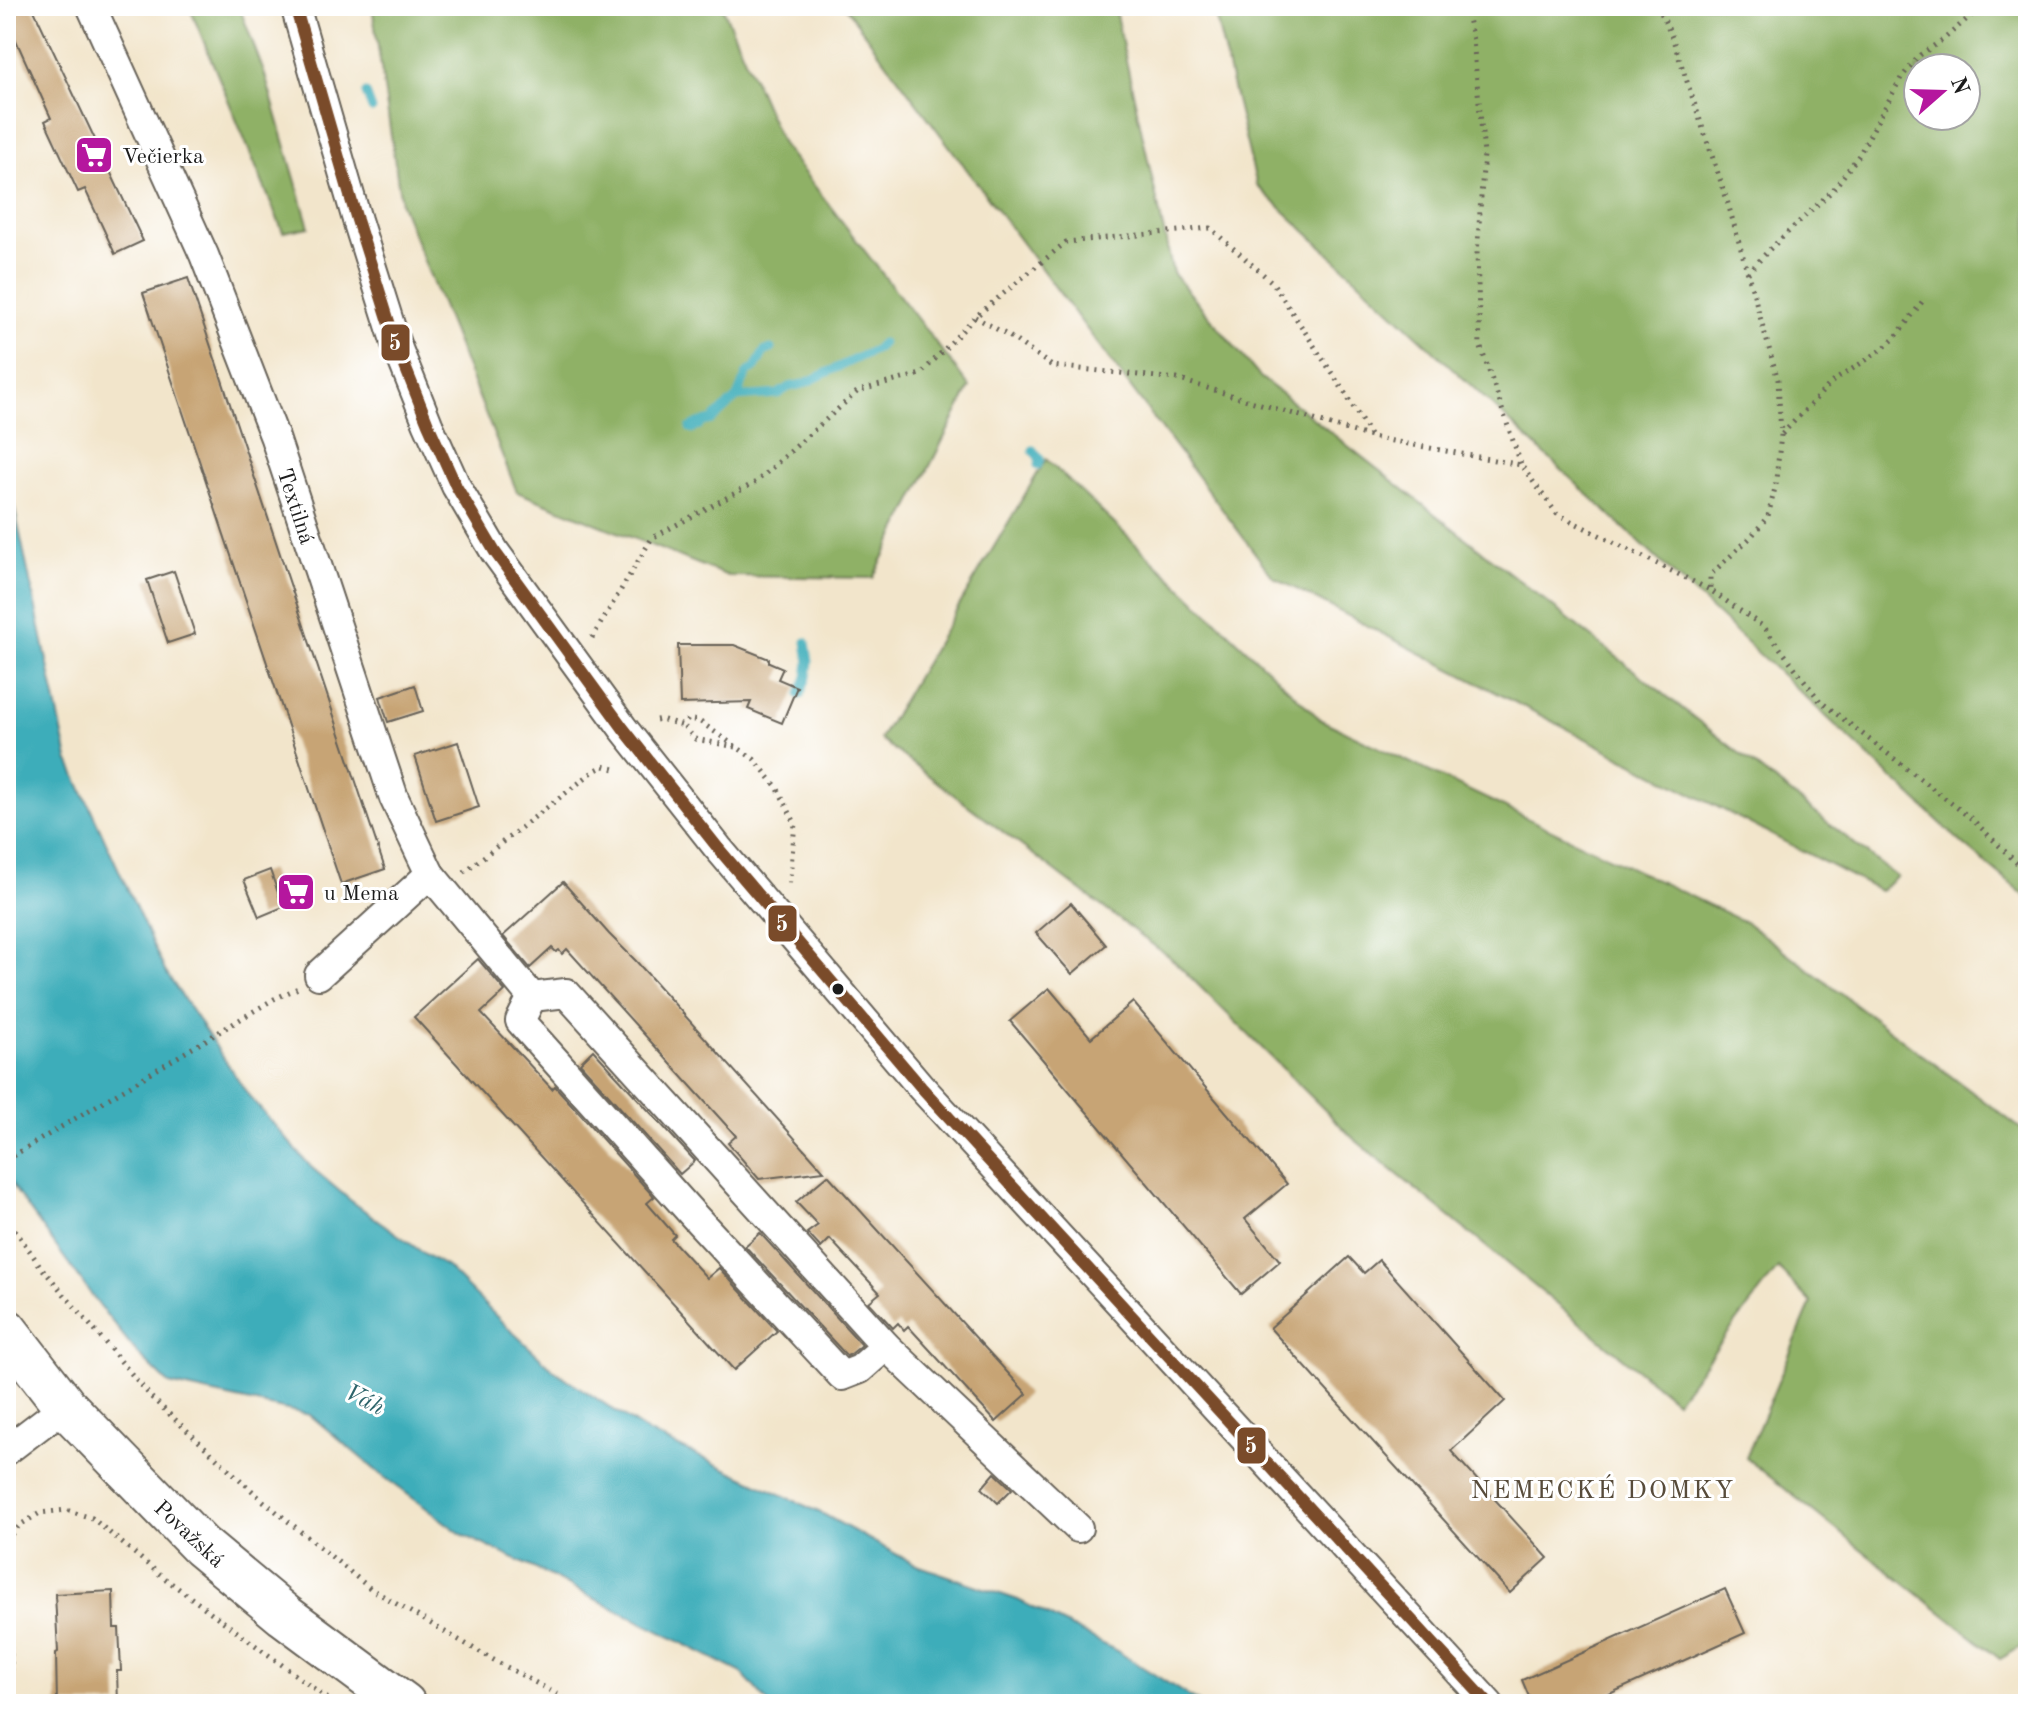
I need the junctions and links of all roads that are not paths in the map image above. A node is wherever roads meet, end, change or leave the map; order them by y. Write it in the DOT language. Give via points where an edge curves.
graph roads {
  1 [pos="91,6"];
  2 [pos="295,6"];
  3 [pos="436,882"];
  4 [pos="319,975"];
  5 [pos="532,997"];
  6 [pos="6,1330"];
  7 [pos="886,1346"];
  8 [pos="65,1406"];
  9 [pos="6,1451"];
  10 [pos="1078,1528"];
  11 [pos="404,1704"];
  12 [pos="1489,1704"];
  1 -- 3 [label="street, Textilná" via="204,255 275,438 394,798"];
  2 -- 12 [label="street" via="391,330 456,486 495,552 623,728 921,1087"];
  3 -- 4 [label="street"];
  3 -- 5 [label="street, Textilná"];
  5 -- 7 [label="street" via="566,993"];
  5 -- 7 [label="street" via="520,1021 842,1376 860,1369"];
  6 -- 8 [label="main road, Považská"];
  7 -- 10 [label="street"];
  8 -- 9 [label="street"];
  8 -- 11 [label="main road, Považská" via="201,1546"];
}
